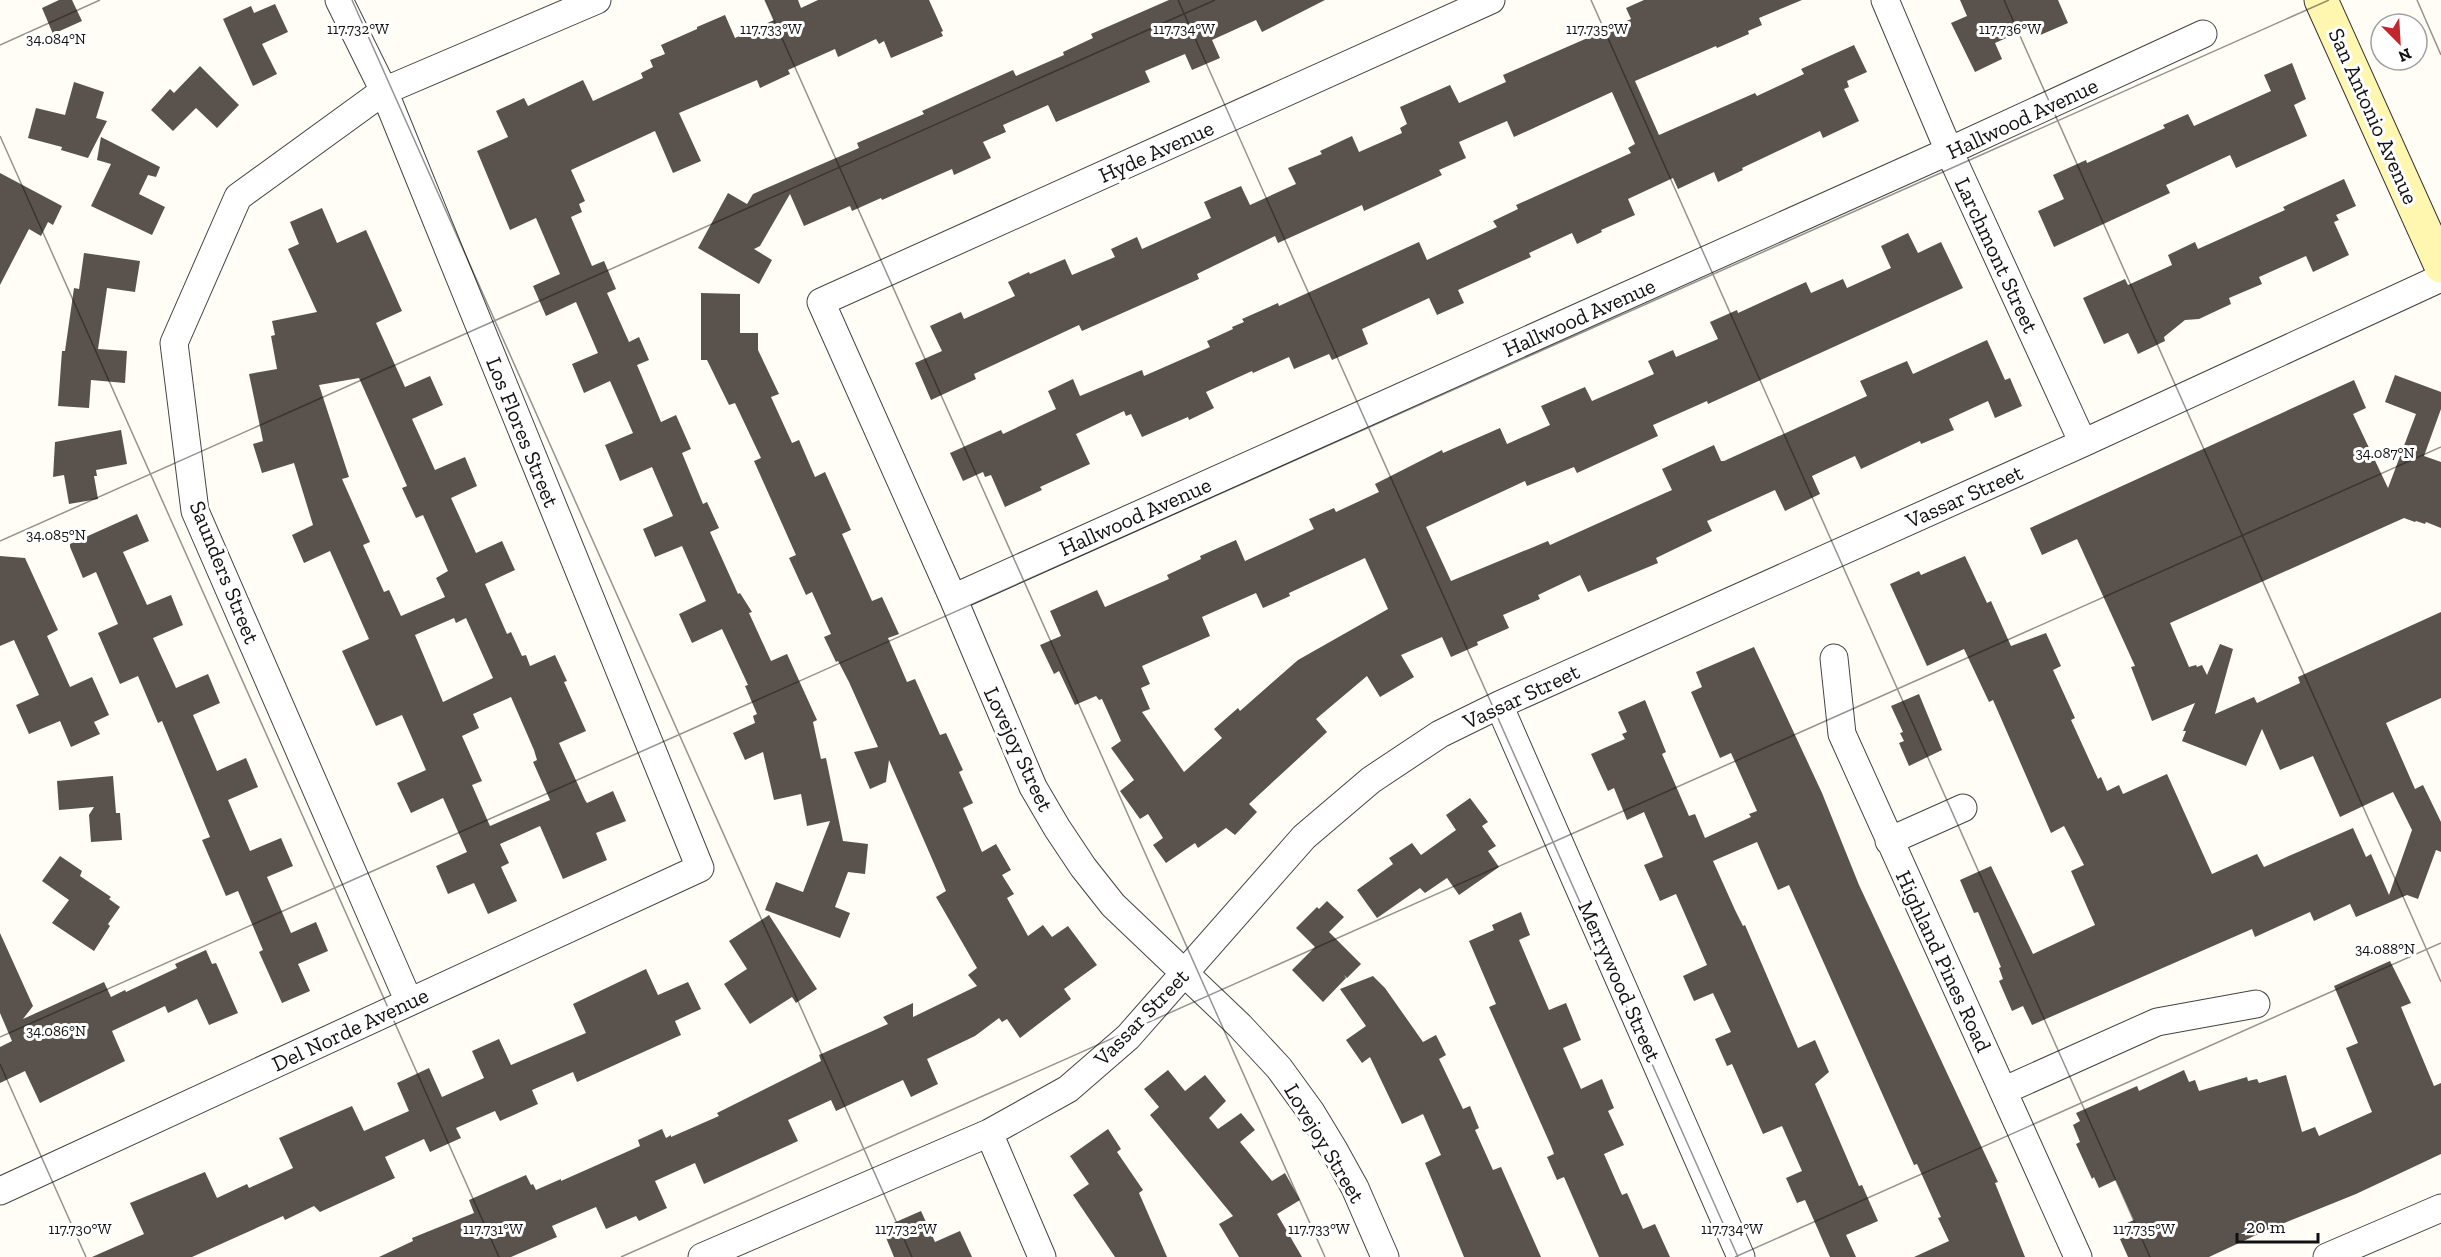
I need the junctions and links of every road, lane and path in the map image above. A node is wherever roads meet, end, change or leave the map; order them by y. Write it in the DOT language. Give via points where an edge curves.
graph roads {
  1 [pos="339,0"];
  2 [pos="597,0"];
  3 [pos="1491,0"];
  4 [pos="1886,0"];
  5 [pos="2321,0"];
  6 [pos="2203,34"];
  7 [pos="384,91"];
  8 [pos="1949,151"];
  9 [pos="2441,266"];
  10 [pos="2441,278"];
  11 [pos="821,302"];
  12 [pos="2083,443"];
  13 [pos="953,598"];
  14 [pos="1834,658"];
  15 [pos="1499,705"];
  16 [pos="1963,808"];
  17 [pos="1890,842"];
  18 [pos="700,868"];
  19 [pos="1185,974"];
  20 [pos="409,1002"];
  21 [pos="2256,1004"];
  22 [pos="2003,1090"];
  23 [pos="989,1133"];
  24 [pos="0,1191"];
  25 [pos="2441,1208"];
  26 [pos="702,1257"];
  27 [pos="1042,1257"];
  28 [pos="1385,1257"];
  29 [pos="1741,1257"];
  30 [pos="2078,1257"];
  31 [pos="2327,1257"];
  1 -- 7 [label="street, Los Flores Street"];
  2 -- 7 [label="street, Saunders Street"];
  3 -- 11 [label="street, Hyde Avenue"];
  4 -- 8 [label="street, Larchmont Street"];
  5 -- 9 [label="main road, San Antonio Avenue"];
  6 -- 8 [label="street, Hallwood Avenue"];
  7 -- 18 [label="street, Los Flores Street"];
  7 -- 20 [label="street, Saunders Street" via="238,197 174,343 195,511"];
  8 -- 12 [label="street, Larchmont Street"];
  8 -- 13 [label="street, Hallwood Avenue"];
  10 -- 12 [label="street, Vassar Street"];
  11 -- 13 [label="street, Lovejoy Street"];
  12 -- 15 [label="street, Vassar Street"];
  13 -- 19 [label="street, Lovejoy Street" via="1033,787 1057,828 1113,905"];
  14 -- 17 [label="street, Highland Pines Road" via="1842,734"];
  15 -- 19 [label="street, Vassar Street" via="1440,734 1371,780 1304,837"];
  15 -- 29 [label="street, Merrywood Street"];
  16 -- 17 [label="street"];
  17 -- 22 [label="street, Highland Pines Road"];
  18 -- 20 [label="street, Del Norde Avenue"];
  19 -- 23 [label="street, Vassar Street" via="1128,1037 1068,1089"];
  19 -- 28 [label="street, Lovejoy Street" via="1240,1026 1311,1112 1355,1188"];
  20 -- 24 [label="street, Del Norde Avenue"];
  21 -- 22 [label="street" via="2157,1022"];
  22 -- 30 [label="street, Highland Pines Road"];
  23 -- 26 [label="street, Vassar Street"];
  23 -- 27 [label="street"];
  25 -- 31 [label="street"];
}
